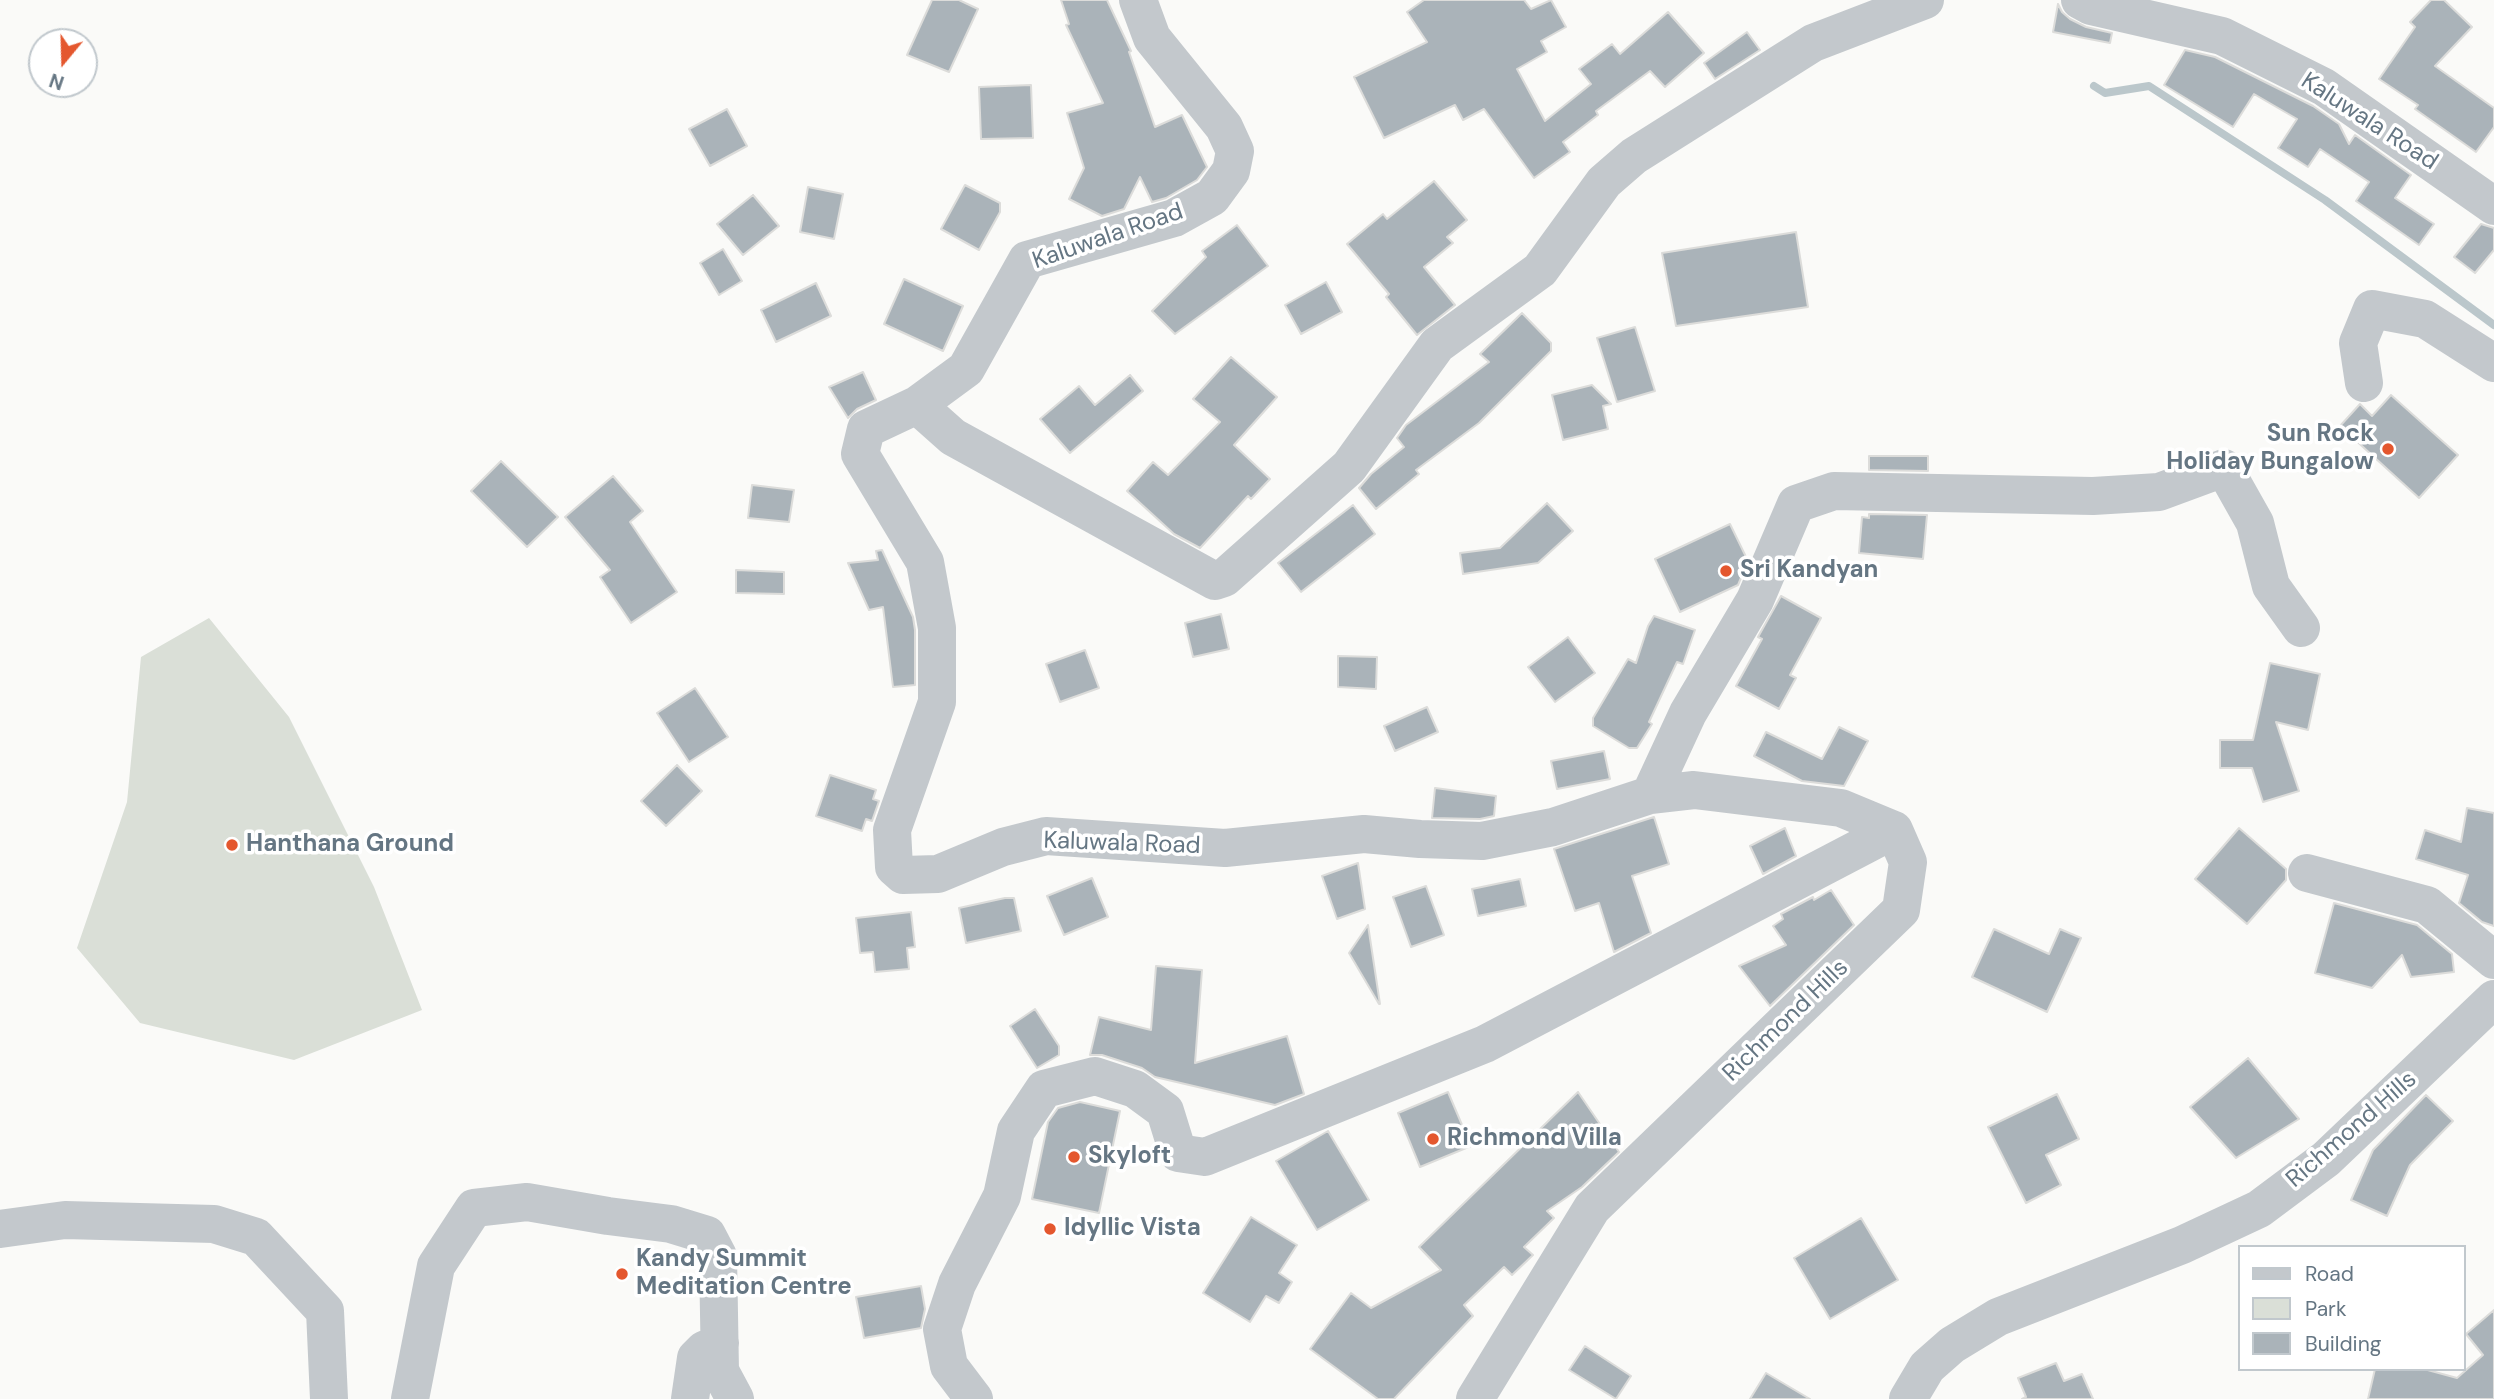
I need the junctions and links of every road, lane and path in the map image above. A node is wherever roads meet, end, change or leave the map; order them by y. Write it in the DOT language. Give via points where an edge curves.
graph roads {
  1 [pos="1138,0"];
  2 [pos="1924,0"];
  3 [pos="2080,0"];
  4 [pos="2494,206"];
  5 [pos="2494,363"];
  6 [pos="2364,383"];
  7 [pos="917,405"];
  8 [pos="2301,628"];
  9 [pos="1650,795"];
  10 [pos="1894,831"];
  11 [pos="2306,873"];
  12 [pos="2494,960"];
  13 [pos="2494,999"];
  14 [pos="0,1229"];
  15 [pos="720,1343"];
  16 [pos="329,1399"];
  17 [pos="410,1399"];
  18 [pos="690,1399"];
  19 [pos="735,1399"];
  20 [pos="974,1399"];
  21 [pos="1475,1399"];
  22 [pos="1908,1399"];
  1 -- 7 [label="street, Kaluwala Road" via="1152,38 1224,127 1235,151 1231,172 1212,197 1174,218 1027,260 966,369"];
  2 -- 7 [label="street" via="1813,43 1634,156 1604,182 1540,270 1437,345 1349,467 1224,578 1215,581 953,437"];
  3 -- 4 [label="street, Kaluwala Road" via="2222,36 2323,87"];
  5 -- 6 [label="street" via="2425,319 2372,309 2358,343"];
  7 -- 9 [label="street, Kaluwala Road" via="866,429 860,454 925,562 936,628 937,702 892,830 894,867 902,875 938,874 1003,847 1046,836 1225,848 1364,834 1482,841 1553,827"];
  8 -- 9 [label="street" via="2271,586 2255,523 2224,468 2159,492 2093,496 1834,491 1796,503 1755,600 1688,713"];
  9 -- 10 [label="street" via="1694,790 1841,808"];
  10 -- 20 [label="street" via="1485,1044 1205,1157 1178,1153 1165,1111 1135,1088 1095,1076 1044,1089 1016,1131 1002,1196 957,1284 942,1329 950,1366"];
  10 -- 21 [label="street, Richmond Hills" via="1908,862 1901,910 1592,1208"];
  11 -- 12 [label="street" via="2427,905"];
  13 -- 22 [label="street, Richmond Hills" via="2326,1159 2259,1209 2182,1245 1998,1317 1952,1345 1927,1367"];
  14 -- 16 [label="street" via="65,1220 214,1224 256,1237 325,1311"];
  15 -- 17 [label="street" via="718,1256 707,1235 671,1224 527,1202 474,1208 436,1266"];
  15 -- 18 [label="street" via="696,1358"];
  15 -- 19 [label="street" via="720,1371"];
}
